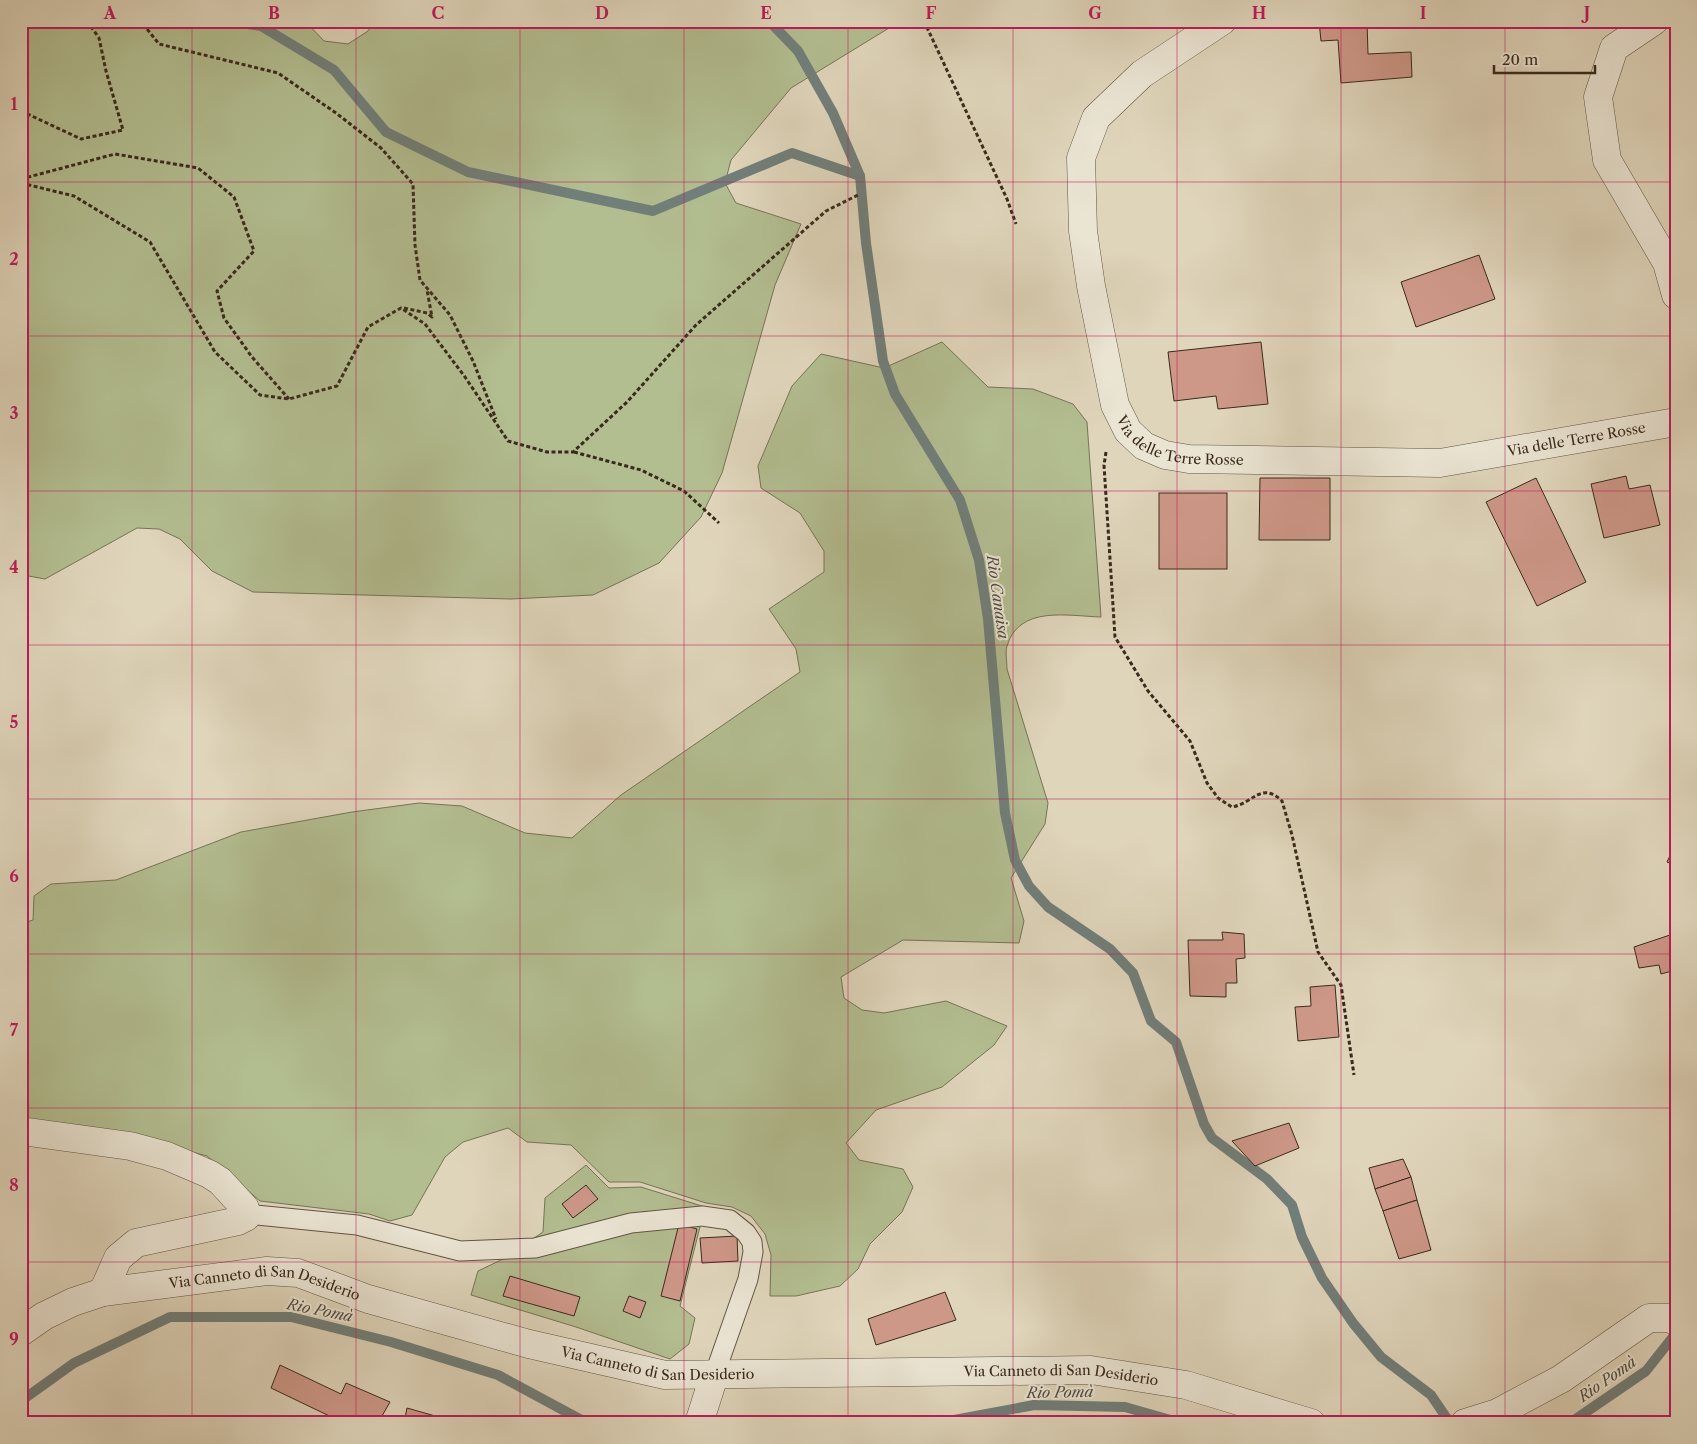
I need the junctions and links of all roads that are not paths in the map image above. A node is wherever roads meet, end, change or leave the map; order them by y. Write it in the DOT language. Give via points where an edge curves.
graph roads {
  1 [pos="1222,21"];
  2 [pos="1654,21"];
  3 [pos="1672,21"];
  4 [pos="1676,23"];
  5 [pos="1676,296"];
  6 [pos="1676,422"];
  7 [pos="21,1130"];
  8 [pos="247,1214"];
  9 [pos="103,1292"];
  10 [pos="1672,1319"];
  11 [pos="21,1332"];
  12 [pos="714,1376"];
  13 [pos="699,1423"];
  14 [pos="1311,1423"];
  15 [pos="1465,1423"];
  1 -- 6 [label="street, Via delle Terre Rosse" via="1136,80 1096,118 1081,158 1083,231 1089,277 1115,405 1128,431 1144,446 1166,455 1189,459 1440,463"];
  2 -- 5 [label="street" via="1614,48 1598,98 1608,160 1667,263"];
  3 -- 4 [label="street"];
  7 -- 8 [label="street" via="130,1146 167,1156 220,1181 243,1204"];
  8 -- 9 [label="street" via="238,1221 136,1243 118,1258"];
  8 -- 12 [label="lane" via="357,1225 460,1251 535,1248 640,1222 702,1216 730,1220 746,1233 752,1242 753,1252 748,1279"];
  9 -- 11 [label="street, Via Canneto di San Desiderio" via="51,1313"];
  9 -- 12 [label="street, Via Canneto di San Desiderio" via="267,1271 298,1273 368,1299 538,1346 665,1375"];
  10 -- 15 [label="street" via="1650,1318 1561,1379 1497,1413"];
  12 -- 13 [label="street"];
  12 -- 14 [label="street, Via Canneto di San Desiderio" via="1091,1370 1186,1385"];
}
